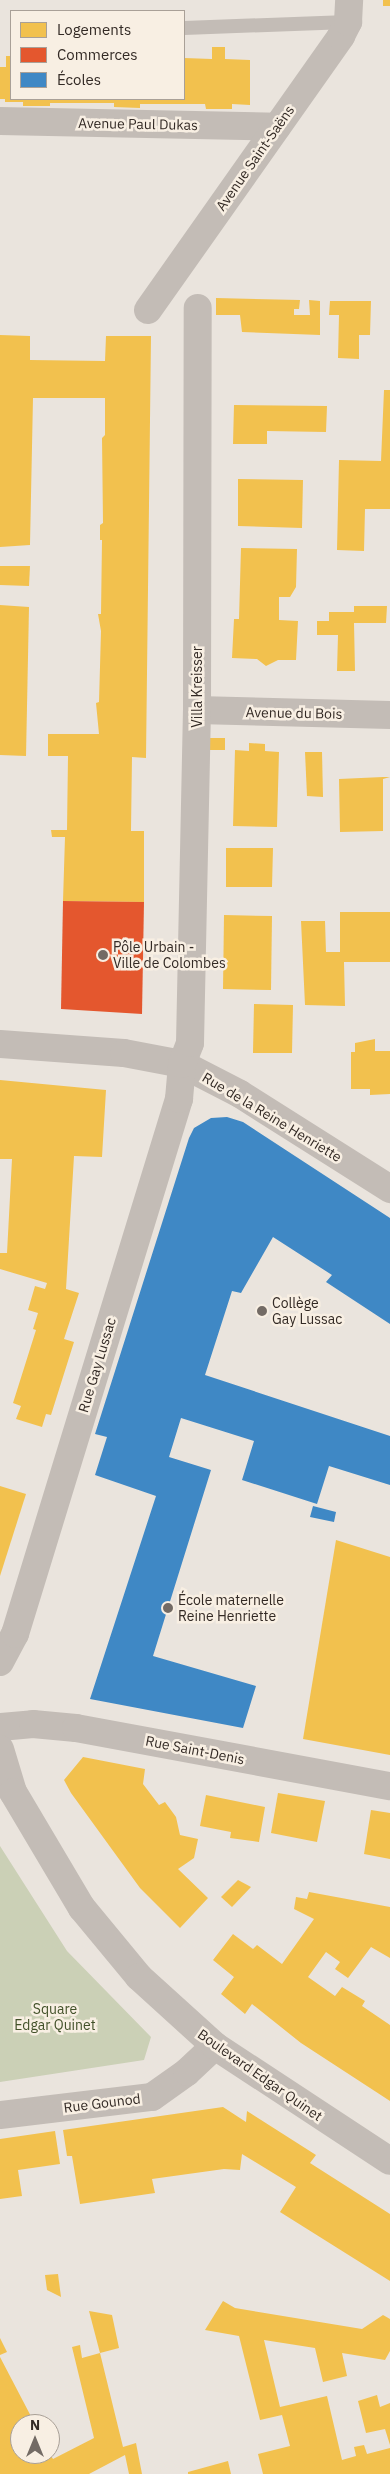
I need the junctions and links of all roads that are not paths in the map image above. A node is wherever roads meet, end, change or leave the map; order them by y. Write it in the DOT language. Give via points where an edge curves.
graph roads {
  1 [pos="348,11"];
  2 [pos="185,28"];
  3 [pos="0,121"];
  4 [pos="277,127"];
  5 [pos="198,308"];
  6 [pos="148,310"];
  7 [pos="197,710"];
  8 [pos="390,715"];
  9 [pos="0,1044"];
  10 [pos="182,1064"];
  11 [pos="390,1189"];
  12 [pos="0,1662"];
  13 [pos="0,1727"];
  14 [pos="0,1749"];
  15 [pos="390,1786"];
  16 [pos="215,2046"];
  17 [pos="0,2115"];
  18 [pos="390,2161"];
  1 -- 2 [label="lane"];
  1 -- 4 [label="street, Avenue Saint-Saëns"];
  3 -- 4 [label="street, Avenue Paul Dukas"];
  4 -- 6 [label="street, Avenue Saint-Saëns"];
  5 -- 7 [label="street, Villa Kreisser"];
  7 -- 8 [label="street, Avenue du Bois"];
  7 -- 10 [label="street, Villa Kreisser" via="190,1043"];
  9 -- 10 [label="street, Rue de la Reine Henriette" via="124,1053"];
  10 -- 11 [label="street, Rue de la Reine Henriette" via="240,1094"];
  10 -- 12 [label="street, Rue Gay Lussac" via="179,1099 15,1634"];
  13 -- 15 [label="street, Rue Saint-Denis" via="33,1724 76,1728"];
  14 -- 16 [label="street, Boulevard Edgar Quinet" via="14,1792 82,1908 139,1977"];
  16 -- 17 [label="street, Rue Gounod" via="187,2072 152,2097"];
  16 -- 18 [label="street, Boulevard Edgar Quinet"];
}
